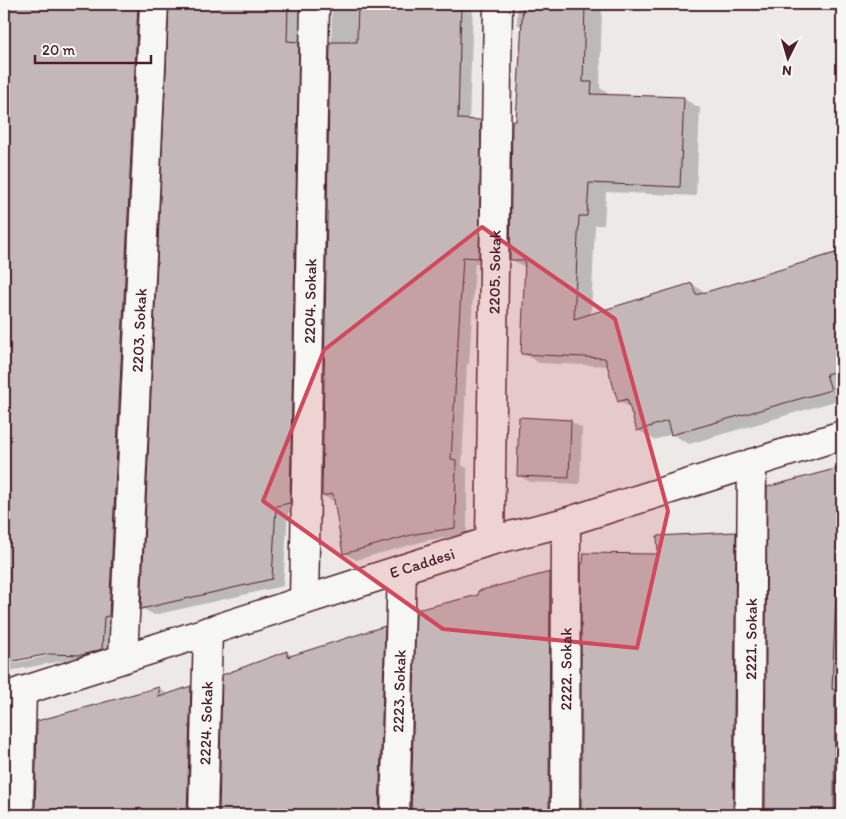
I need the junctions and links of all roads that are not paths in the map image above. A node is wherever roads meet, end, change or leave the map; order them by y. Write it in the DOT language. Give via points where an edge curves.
graph roads {
  1 [pos="154,4"];
  2 [pos="314,4"];
  3 [pos="498,4"];
  4 [pos="842,435"];
  5 [pos="752,463"];
  6 [pos="566,522"];
  7 [pos="490,541"];
  8 [pos="402,568"];
  9 [pos="304,600"];
  10 [pos="208,631"];
  11 [pos="123,658"];
  12 [pos="13,694"];
  13 [pos="19,815"];
  14 [pos="203,815"];
  15 [pos="396,815"];
  16 [pos="565,815"];
  17 [pos="749,815"];
  1 -- 11 [label="street, 2203. Sokak"];
  2 -- 9 [label="street, 2204. Sokak"];
  3 -- 7 [label="street, 2205. Sokak"];
  4 -- 5 [label="street, E Caddesi"];
  5 -- 6 [label="street, E Caddesi"];
  5 -- 17 [label="street, 2221. Sokak"];
  6 -- 7 [label="street, E Caddesi"];
  6 -- 16 [label="street, 2222. Sokak"];
  7 -- 8 [label="street, E Caddesi"];
  8 -- 9 [label="street, E Caddesi"];
  8 -- 15 [label="street, 2223. Sokak"];
  9 -- 10 [label="street, E Caddesi"];
  10 -- 11 [label="street, E Caddesi"];
  10 -- 14 [label="street, 2224. Sokak"];
  11 -- 12 [label="street, E Caddesi"];
  12 -- 13 [label="street"];
}
